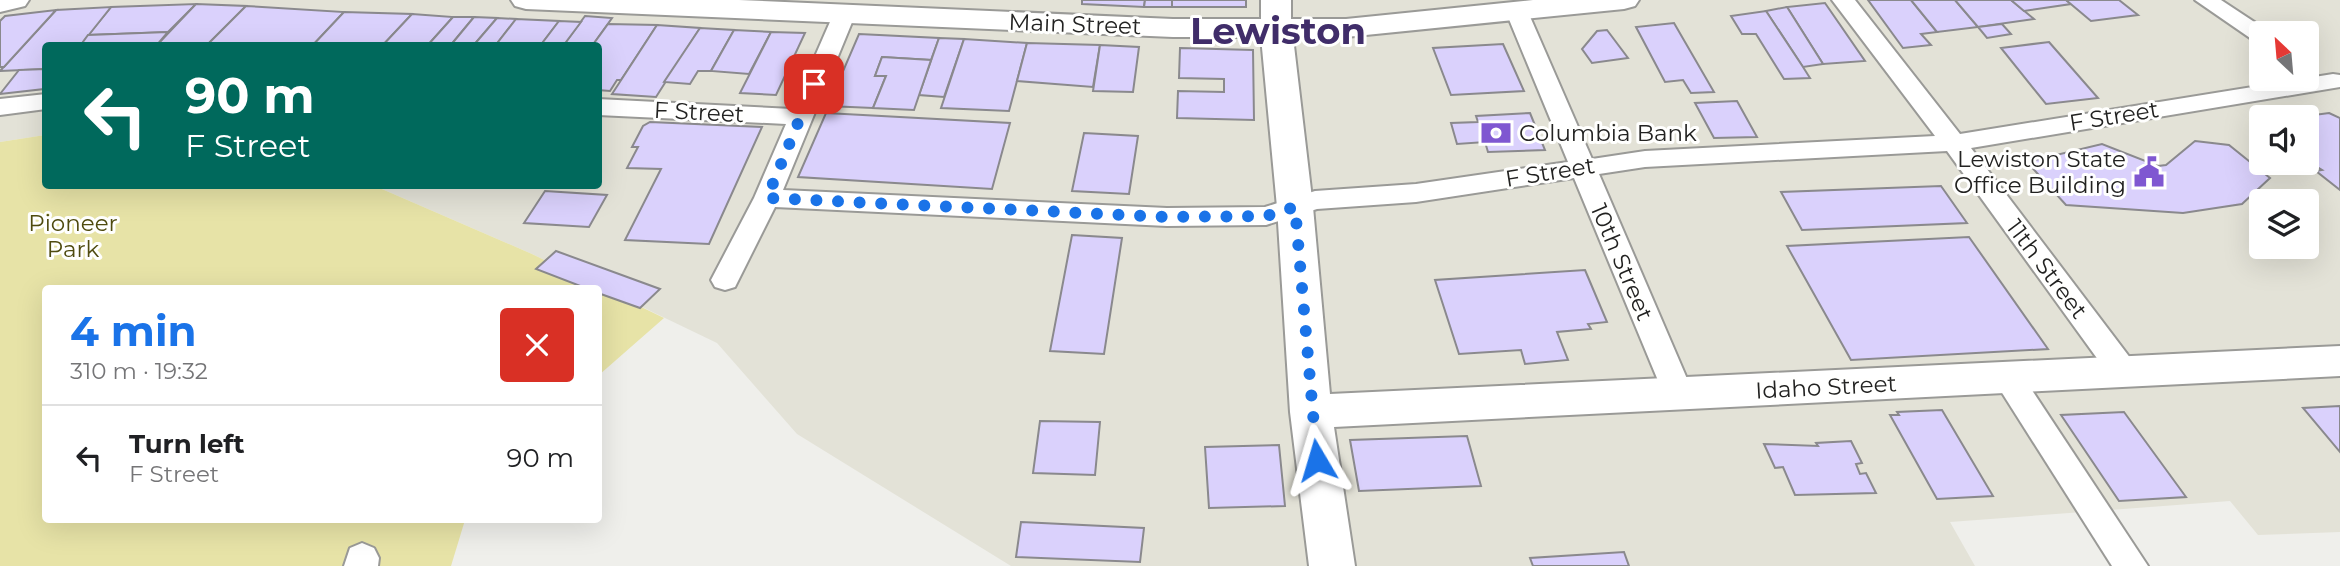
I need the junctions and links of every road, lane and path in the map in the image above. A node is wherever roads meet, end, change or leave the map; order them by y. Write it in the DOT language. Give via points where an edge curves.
graph roads {
  1 [pos="14,0"];
  2 [pos="526,0"];
  3 [pos="1624,0"];
  4 [pos="1843,0"];
  5 [pos="2206,0"];
  6 [pos="0,3"];
  7 [pos="646,3"];
  8 [pos="1517,12"];
  9 [pos="845,15"];
  10 [pos="1276,15"];
  11 [pos="2249,27"];
  12 [pos="2319,73"];
  13 [pos="2336,84"];
  14 [pos="42,102"];
  15 [pos="0,107"];
  16 [pos="602,107"];
  17 [pos="800,117"];
  18 [pos="1952,142"];
  19 [pos="1581,167"];
  20 [pos="767,198"];
  21 [pos="1295,207"];
  22 [pos="725,280"];
  23 [pos="2340,361"];
  24 [pos="2123,371"];
  25 [pos="2007,377"];
  26 [pos="1679,395"];
  27 [pos="1311,412"];
  28 [pos="1332,566"];
  29 [pos="2131,566"];
  1 -- 6 [label="main road"];
  2 -- 7 [label="main road, Main Street"];
  3 -- 8 [label="main road, Main Street"];
  4 -- 18 [label="street, 11th Street"];
  5 -- 11 [label="street"];
  7 -- 9 [label="main road, Main Street"];
  8 -- 10 [label="main road, Main Street" via="1374,26"];
  8 -- 19 [label="street, 10th Street"];
  9 -- 10 [label="main road, Main Street"];
  9 -- 17 [label="street"];
  10 -- 21 [label="main road"];
  12 -- 13 [label="street"];
  13 -- 18 [label="street, F Street"];
  14 -- 15 [label="street"];
  16 -- 17 [label="street, F Street"];
  17 -- 20 [label="street"];
  18 -- 19 [label="street, F Street" via="1645,159"];
  18 -- 24 [label="street, 11th Street"];
  19 -- 21 [label="street, F Street" via="1416,193 1315,200"];
  19 -- 26 [label="street, 10th Street"];
  20 -- 21 [label="street, F Street" via="1167,217 1266,216"];
  20 -- 22 [label="street"];
  21 -- 27 [label="main road"];
  23 -- 24 [label="main road, Idaho Street"];
  24 -- 25 [label="main road, Idaho Street"];
  25 -- 26 [label="main road, Idaho Street"];
  25 -- 29 [label="street"];
  26 -- 27 [label="main road, Idaho Street"];
  27 -- 28 [label="main road"];
}
